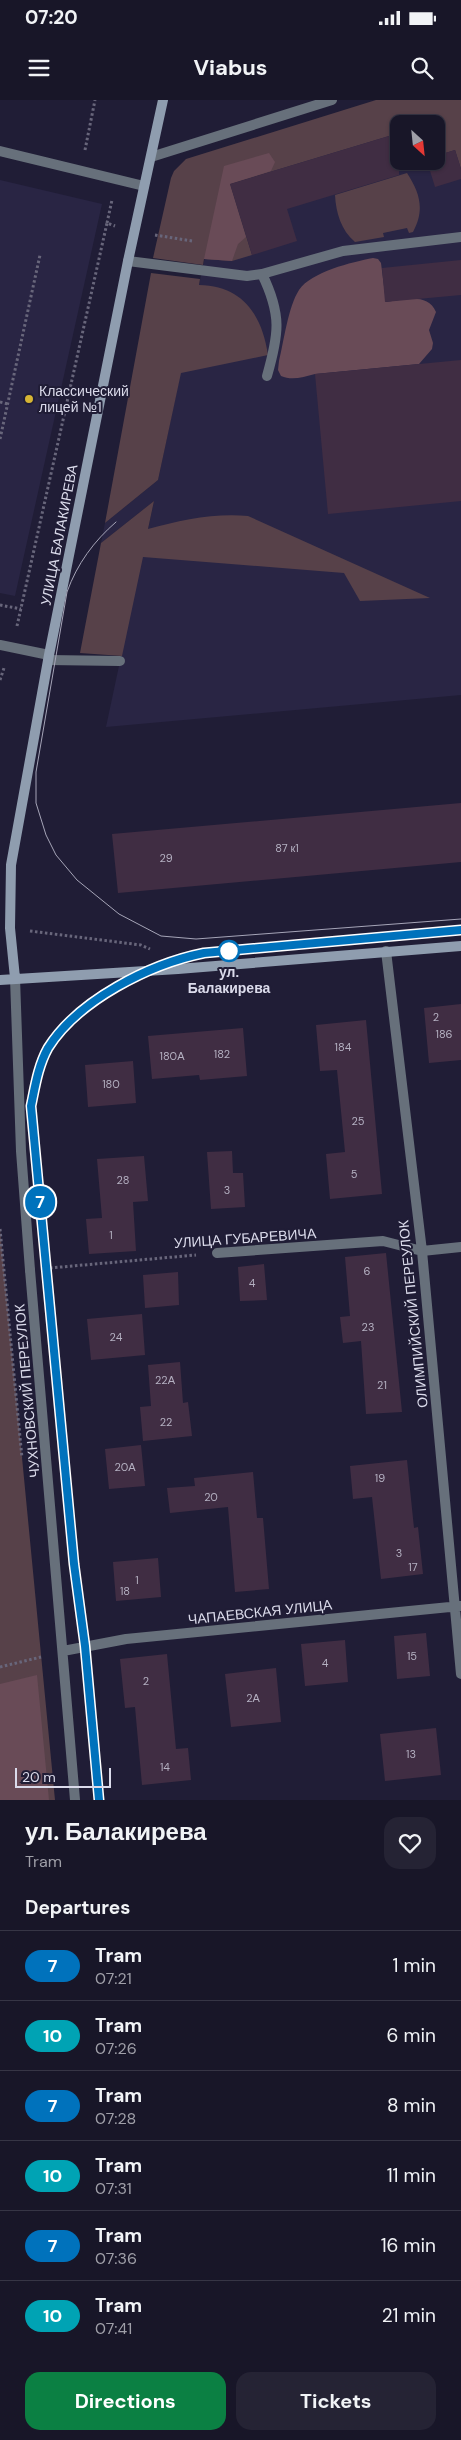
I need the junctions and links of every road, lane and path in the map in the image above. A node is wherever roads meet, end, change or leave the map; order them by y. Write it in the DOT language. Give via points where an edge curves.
graph roads {
  1 [pos="163,100"];
  2 [pos="332,100"];
  3 [pos="0,151"];
  4 [pos="151,157"];
  5 [pos="144,186"];
  6 [pos="134,231"];
  7 [pos="461,237"];
  8 [pos="192,241"];
  9 [pos="40,255"];
  10 [pos="128,261"];
  11 [pos="262,274"];
  12 [pos="267,376"];
  13 [pos="0,402"];
  14 [pos="8,404"];
  15 [pos="0,439"];
  16 [pos="0,605"];
  17 [pos="21,609"];
  18 [pos="0,645"];
  19 [pos="12,648"];
  20 [pos="48,658"];
  21 [pos="120,661"];
  22 [pos="0,680"];
  23 [pos="10,928"];
  24 [pos="461,946"];
  25 [pos="386,951"];
  26 [pos="178,969"];
  27 [pos="15,978"];
  28 [pos="0,980"];
  29 [pos="461,1247"];
  30 [pos="422,1251"];
  31 [pos="217,1253"];
  32 [pos="30,1270"];
  33 [pos="458,1606"];
  34 [pos="63,1652"];
  35 [pos="0,1667"];
  36 [pos="461,1674"];
  37 [pos="75,1800"];
  1 -- 4 [label="street, УЛИЦА БАЛАКИРЕВА"];
  2 -- 4 [label="street"];
  3 -- 5 [label="street"];
  4 -- 5 [label="street, УЛИЦА БАЛАКИРЕВА"];
  5 -- 6 [label="street, УЛИЦА БАЛАКИРЕВА"];
  6 -- 8 [label="path"];
  6 -- 10 [label="street, УЛИЦА БАЛАКИРЕВА"];
  6 -- 17 [label="path" via="107,223"];
  7 -- 11 [label="street" via="343,251"];
  9 -- 14 [label="path"];
  10 -- 11 [label="street" via="233,275"];
  10 -- 20 [label="street, УЛИЦА БАЛАКИРЕВА"];
  11 -- 12 [label="street" via="278,321 276,344"];
  13 -- 14 [label="path"];
  14 -- 15 [label="path"];
  16 -- 17 [label="path"];
  17 -- 19 [label="path"];
  18 -- 19 [label="street"];
  19 -- 20 [label="street"];
  19 -- 22 [label="path"];
  20 -- 21 [label="street"];
  20 -- 23 [label="street, УЛИЦА БАЛАКИРЕВА" via="11,865"];
  23 -- 26 [label="path" via="141,945 175,960"];
  23 -- 27 [label="street, УЛИЦА БАЛАКИРЕВА"];
  24 -- 25 [label="street"];
  25 -- 26 [label="street"];
  25 -- 30 [label="street, ОЛИМПИЙСКИЙ ПЕРЕУЛОК"];
  26 -- 27 [label="street"];
  27 -- 28 [label="street"];
  27 -- 32 [label="street, ЧУХНОВСКИЙ ПЕРЕУЛОК" via="21,1151"];
  29 -- 30 [label="street, УЛИЦА ГУБАРЕВИЧА"];
  30 -- 31 [label="street, УЛИЦА ГУБАРЕВИЧА" via="384,1241"];
  30 -- 33 [label="street, ОЛИМПИЙСКИЙ ПЕРЕУЛОК"];
  31 -- 32 [label="path, УЛИЦА ГУБАРЕВИЧА"];
  32 -- 34 [label="street, ЧУХНОВСКИЙ ПЕРЕУЛОК"];
  33 -- 34 [label="street, ЧАПАЕВСКАЯ УЛИЦА" via="126,1639"];
  33 -- 36 [label="street, ОЛИМПИЙСКИЙ ПЕРЕУЛОК"];
  34 -- 35 [label="path"];
  34 -- 37 [label="street, ЧУХНОВСКИЙ ПЕРЕУЛОК"];
}
